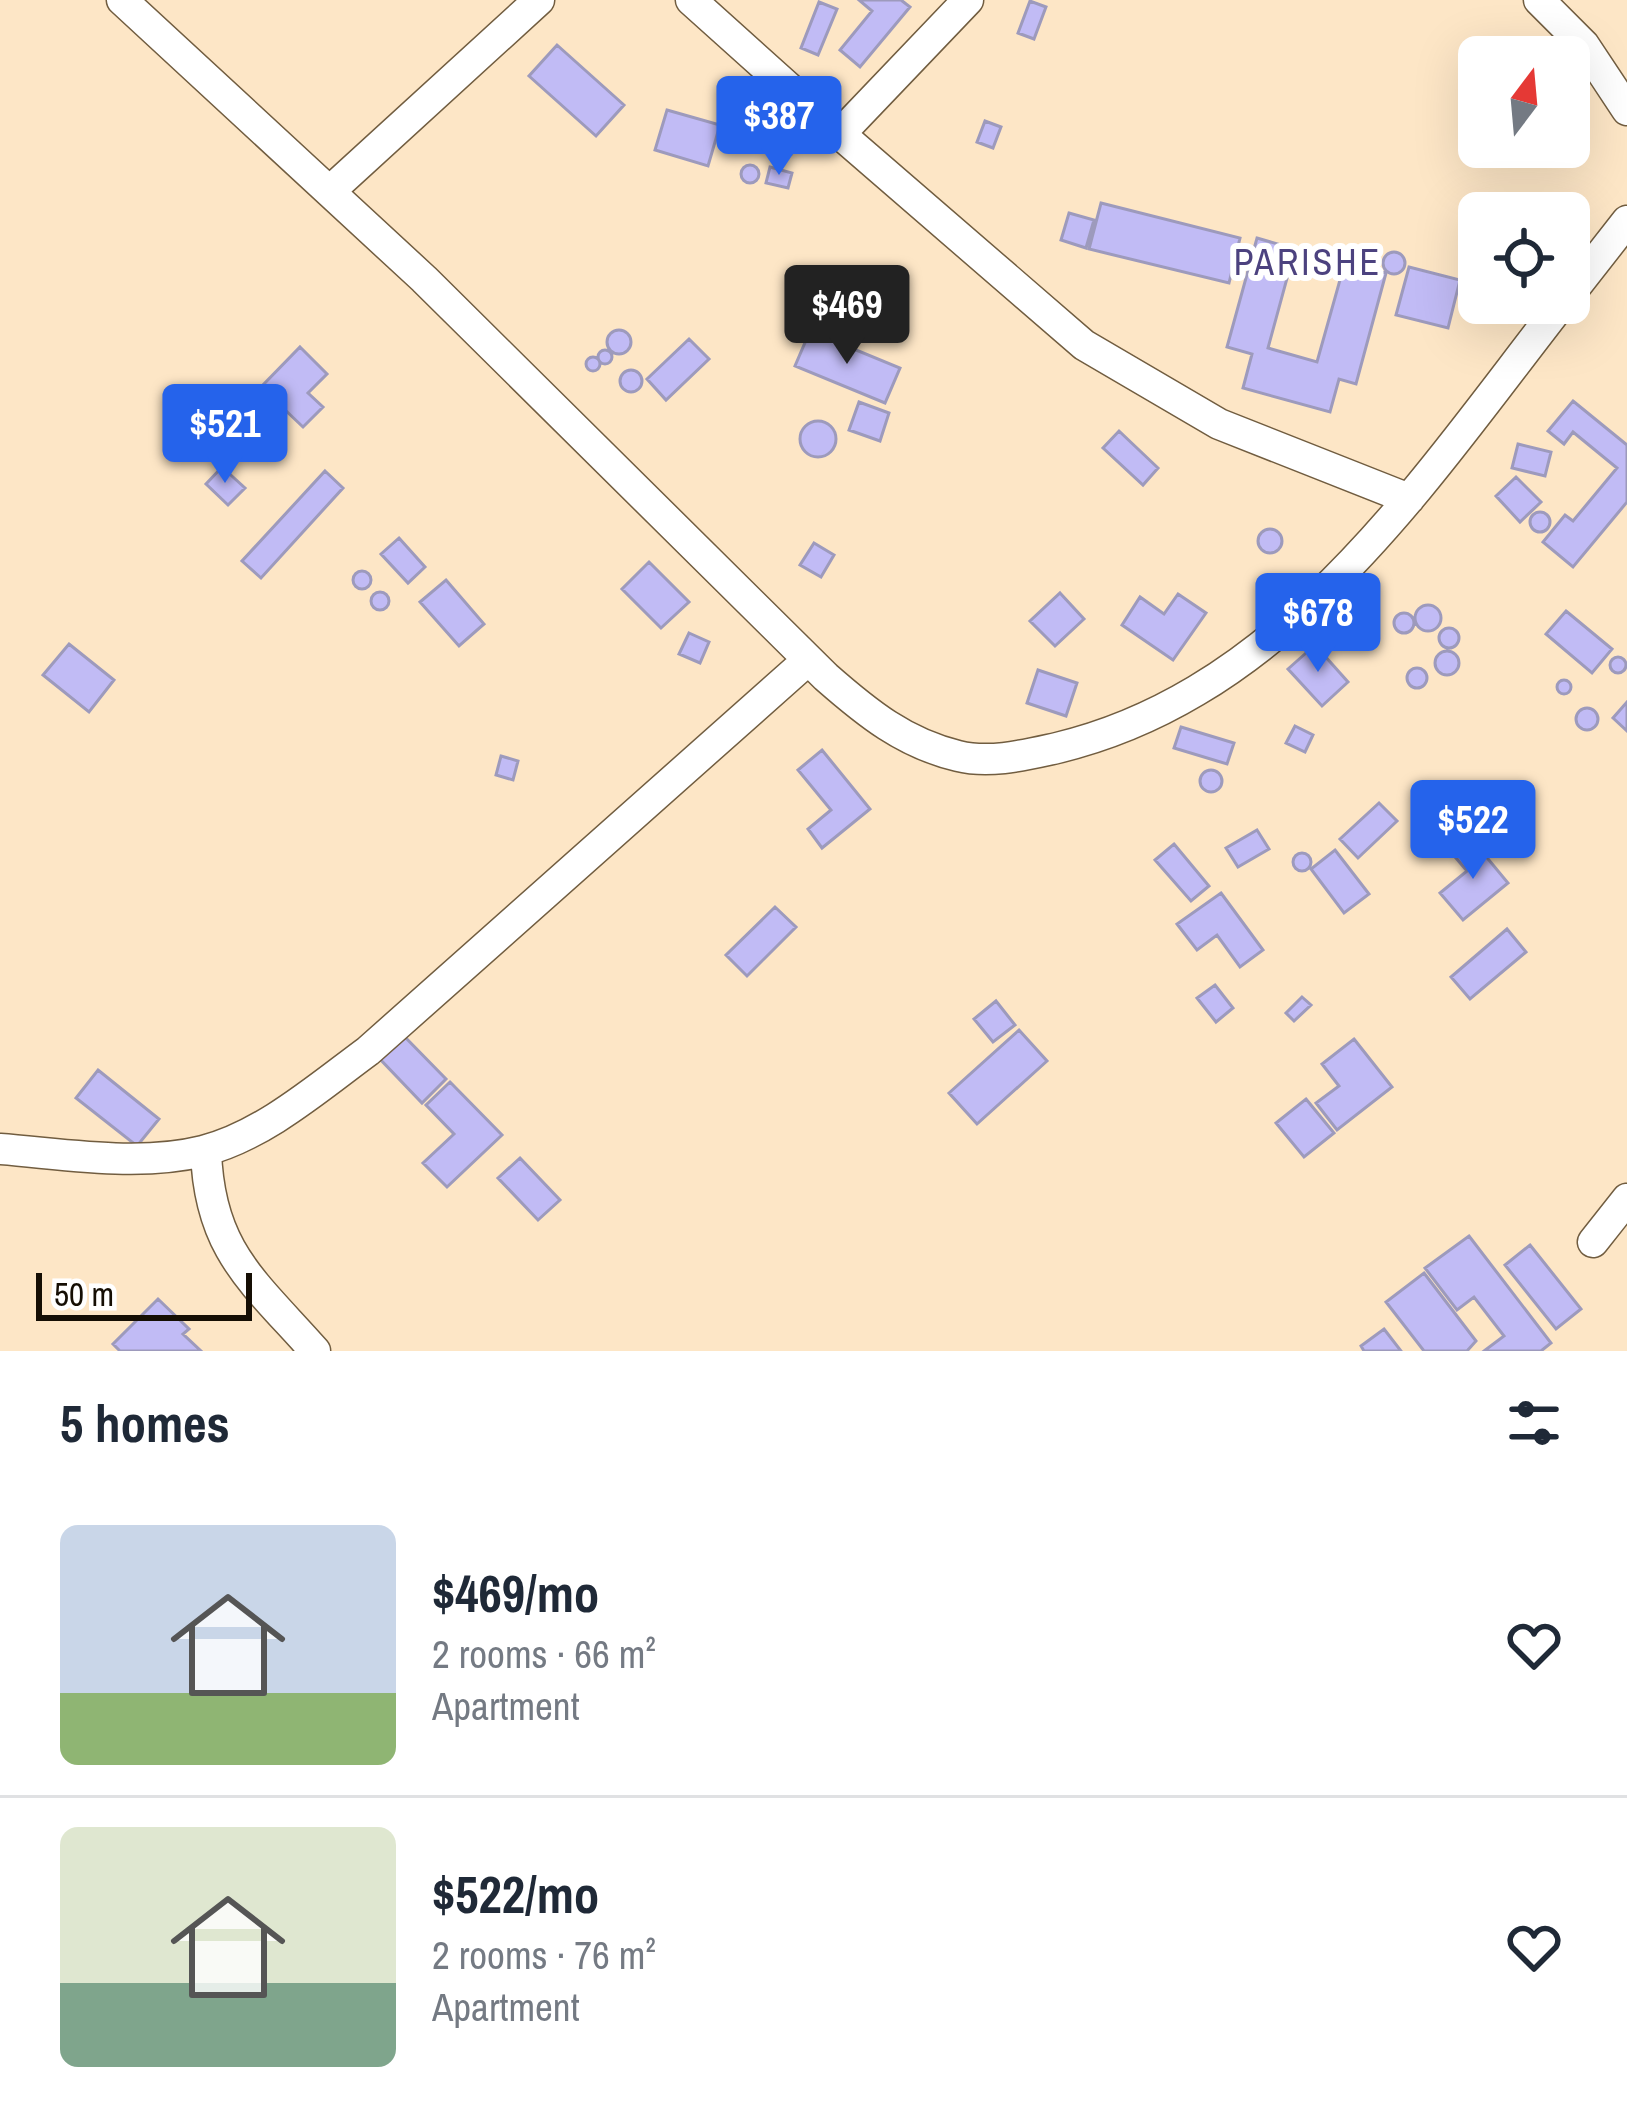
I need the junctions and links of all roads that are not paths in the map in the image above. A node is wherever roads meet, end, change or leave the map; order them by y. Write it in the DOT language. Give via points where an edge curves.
graph roads {
  1 [pos="122,0"];
  2 [pos="539,0"];
  3 [pos="691,0"];
  4 [pos="968,0"];
  5 [pos="1539,0"];
  6 [pos="1627,110"];
  7 [pos="840,134"];
  8 [pos="330,191"];
  9 [pos="1627,221"];
  10 [pos="1590,268"];
  11 [pos="1546,324"];
  12 [pos="1409,499"];
  13 [pos="808,660"];
  14 [pos="0,1149"];
  15 [pos="206,1150"];
  16 [pos="1627,1198"];
  17 [pos="1593,1242"];
  18 [pos="315,1351"];
  1 -- 8 [label="street"];
  2 -- 8 [label="street"];
  3 -- 7 [label="street"];
  4 -- 7 [label="street"];
  5 -- 6 [label="street" via="1584,45"];
  7 -- 12 [label="street" via="1084,345 1219,424"];
  8 -- 13 [label="street"];
  9 -- 10 [label="street"];
  11 -- 12 [label="street"];
  12 -- 13 [label="street" via="1266,646 1211,685 1081,742 1013,758 963,758 872,718"];
  13 -- 15 [label="street" via="368,1051 289,1109"];
  14 -- 15 [label="street" via="161,1157"];
  15 -- 18 [label="street" via="208,1200 220,1235"];
  16 -- 17 [label="street"];
}
